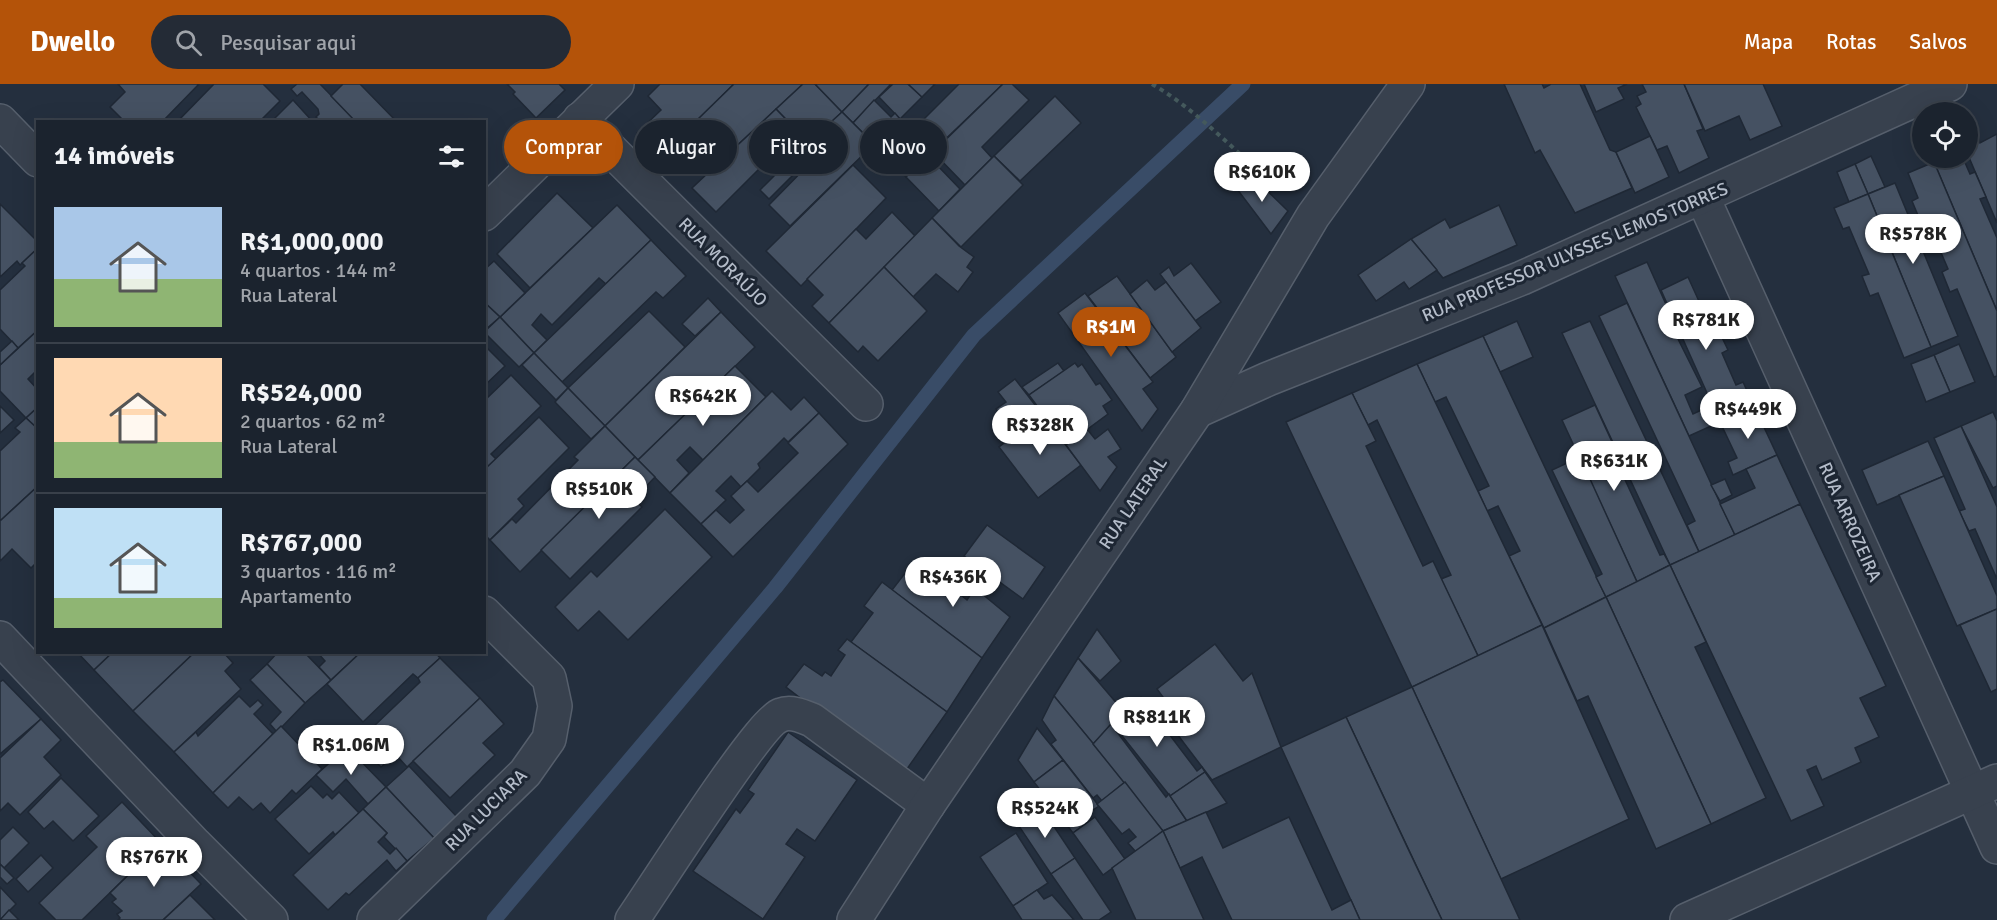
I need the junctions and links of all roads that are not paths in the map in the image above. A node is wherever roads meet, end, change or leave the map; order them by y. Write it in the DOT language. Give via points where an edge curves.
graph roads {
  1 [pos="617,84"];
  2 [pos="1408,84"];
  3 [pos="1950,84"];
  4 [pos="580,119"];
  5 [pos="0,121"];
  6 [pos="36,158"];
  7 [pos="1703,198"];
  8 [pos="486,212"];
  9 [pos="866,404"];
  10 [pos="1197,411"];
  11 [pos="486,615"];
  12 [pos="0,638"];
  13 [pos="1985,787"];
  14 [pos="928,805"];
  15 [pos="1997,847"];
  16 [pos="271,920"];
  17 [pos="374,920"];
  18 [pos="632,920"];
  19 [pos="854,920"];
  20 [pos="1687,920"];
  1 -- 4 [label="street"];
  2 -- 10 [label="street, RUA LATERAL" via="1313,216"];
  3 -- 7 [label="street, RUA PROFESSOR ULYSSES LEMOS TORRES"];
  4 -- 8 [label="street"];
  4 -- 9 [label="street, RUA MORAÚJO"];
  5 -- 6 [label="street"];
  7 -- 10 [label="street, RUA PROFESSOR ULYSSES LEMOS TORRES" via="1522,278"];
  7 -- 13 [label="street, RUA ARROZEIRA"];
  10 -- 14 [label="street, RUA LATERAL"];
  11 -- 17 [label="street, RUA LUCIARA" via="549,678 555,706 549,739 525,773"];
  12 -- 16 [label="street"];
  13 -- 15 [label="street, RUA ARROZEIRA"];
  13 -- 20 [label="street"];
  14 -- 18 [label="street" via="812,720 780,715 744,754"];
  14 -- 19 [label="street, RUA LATERAL"];
}
